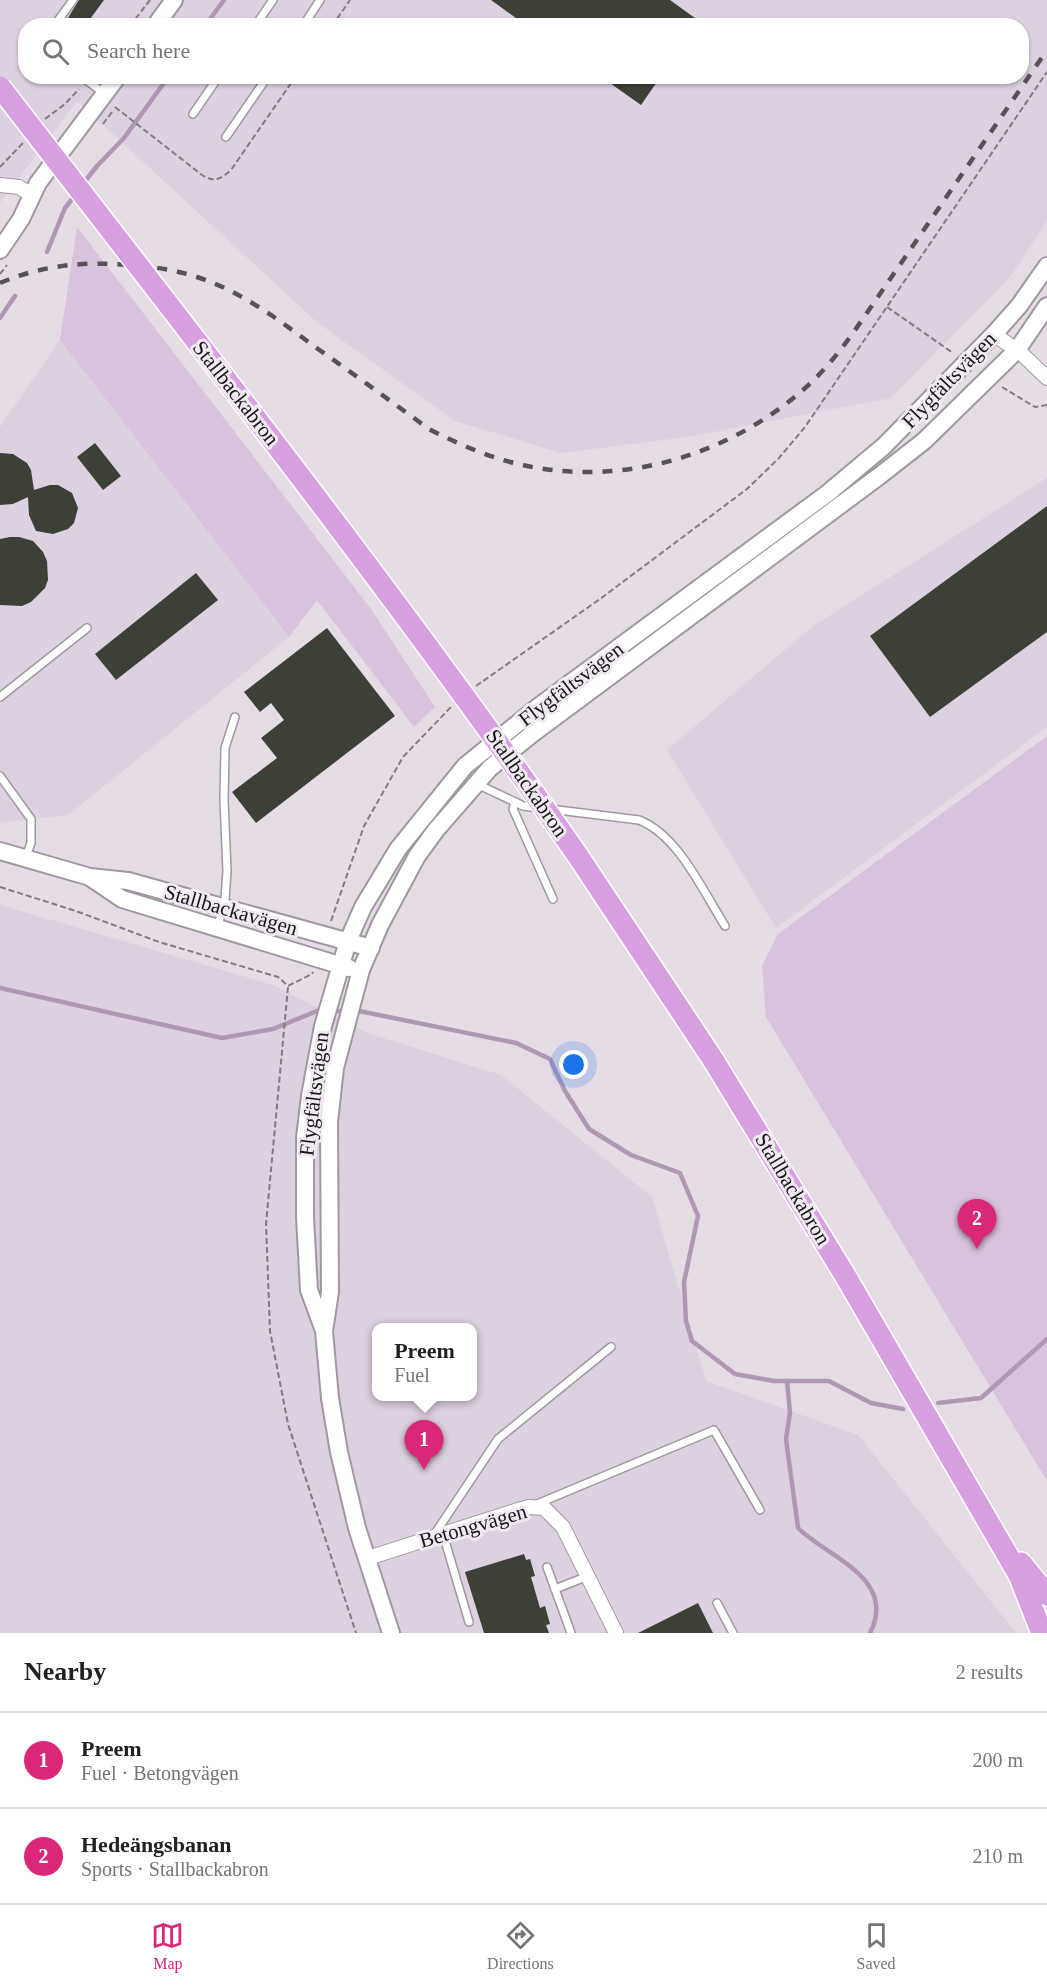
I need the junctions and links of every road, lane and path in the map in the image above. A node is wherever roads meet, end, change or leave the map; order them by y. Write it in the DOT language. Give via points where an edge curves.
graph roads {
  1 [pos="73,0"];
  2 [pos="150,0"];
  3 [pos="273,0"];
  4 [pos="320,0"];
  5 [pos="350,0"];
  6 [pos="168,4"];
  7 [pos="60,18"];
  8 [pos="136,18"];
  9 [pos="160,18"];
  10 [pos="261,18"];
  11 [pos="308,18"];
  12 [pos="338,18"];
  13 [pos="1047,72"];
  14 [pos="92,84"];
  15 [pos="112,84"];
  16 [pos="214,84"];
  17 [pos="262,84"];
  18 [pos="0,87"];
  19 [pos="105,94"];
  20 [pos="124,114"];
  21 [pos="193,114"];
  22 [pos="147,132"];
  23 [pos="226,137"];
  24 [pos="0,185"];
  25 [pos="32,195"];
  26 [pos="0,231"];
  27 [pos="0,250"];
  28 [pos="1047,266"];
  29 [pos="1047,306"];
  30 [pos="994,334"];
  31 [pos="1017,350"];
  32 [pos="1047,378"];
  33 [pos="87,628"];
  34 [pos="472,689"];
  35 [pos="0,697"];
  36 [pos="456,701"];
  37 [pos="235,717"];
  38 [pos="0,776"];
  39 [pos="477,784"];
  40 [pos="515,802"];
  41 [pos="0,851"];
  42 [pos="25,859"];
  43 [pos="90,878"];
  44 [pos="0,887"];
  45 [pos="553,899"];
  46 [pos="223,908"];
  47 [pos="725,926"];
  48 [pos="217,929"];
  49 [pos="326,936"];
  50 [pos="348,941"];
  51 [pos="370,948"];
  52 [pos="317,960"];
  53 [pos="339,966"];
  54 [pos="359,978"];
  55 [pos="288,986"];
  56 [pos="324,1331"];
  57 [pos="610,1347"];
  58 [pos="529,1507"];
  59 [pos="760,1510"];
  60 [pos="988,1522"];
  61 [pos="438,1536"];
  62 [pos="368,1558"];
  63 [pos="547,1567"];
  64 [pos="588,1576"];
  65 [pos="555,1589"];
  66 [pos="1047,1595"];
  67 [pos="717,1604"];
  68 [pos="469,1622"];
  69 [pos="356,1633"];
  70 [pos="391,1633"];
  71 [pos="571,1633"];
  72 [pos="616,1633"];
  73 [pos="733,1633"];
  74 [pos="1042,1633"];
  1 -- 7 [label="lane"];
  2 -- 8 [label="path"];
  3 -- 10 [label="lane"];
  4 -- 11 [label="lane"];
  5 -- 12 [label="path"];
  6 -- 9 [label="street"];
  13 -- 34 [label="path" via="805,427 779,458 747,489"];
  14 -- 19 [label="lane"];
  15 -- 19 [label="street"];
  16 -- 21 [label="lane"];
  17 -- 23 [label="lane"];
  18 -- 60 [label="highway, Stallbackabron, bridge" via="386,589 578,856 783,1172"];
  19 -- 25 [label="street"];
  20 -- 22 [label="path"];
  24 -- 25 [label="street" via="19,187"];
  25 -- 26 [label="street" via="14,210"];
  25 -- 27 [label="street"];
  28 -- 30 [label="street, Flygfältsvägen"];
  29 -- 31 [label="street, Flygfältsvägen"];
  30 -- 31 [label="street"];
  30 -- 50 [label="street, Flygfältsvägen" via="884,446 828,493 538,707 465,766 398,849 363,907"];
  31 -- 32 [label="street"];
  31 -- 39 [label="street, Flygfältsvägen" via="924,441 532,734 490,768"];
  33 -- 35 [label="lane"];
  36 -- 49 [label="path" via="403,758 364,826"];
  37 -- 46 [label="lane" via="225,748 227,871"];
  38 -- 42 [label="lane" via="31,819 31,843"];
  39 -- 40 [label="lane"];
  39 -- 51 [label="street, Flygfältsvägen" via="417,856"];
  40 -- 45 [label="lane" via="513,809"];
  40 -- 47 [label="lane" via="651,824 682,856"];
  41 -- 42 [label="street, Stallbackavägen"];
  42 -- 43 [label="street, Stallbackavägen"];
  43 -- 46 [label="street, Stallbackavägen" via="129,880"];
  43 -- 48 [label="street, Stallbackavägen" via="122,899"];
  44 -- 55 [label="path" via="159,942 278,977"];
  46 -- 48 [label="lane"];
  46 -- 49 [label="street, Stallbackavägen"];
  48 -- 52 [label="street, Stallbackavägen"];
  49 -- 50 [label="street, Stallbackavägen"];
  50 -- 51 [label="street, Stallbackavägen"];
  50 -- 53 [label="street, Flygfältsvägen"];
  51 -- 54 [label="street, Flygfältsvägen"];
  52 -- 53 [label="street, Stallbackavägen"];
  52 -- 55 [label="path" via="312,974"];
  53 -- 54 [label="street, Stallbackavägen"];
  53 -- 56 [label="street, Flygfältsvägen" via="323,1026 304,1138 309,1290"];
  54 -- 56 [label="street, Flygfältsvägen" via="335,1068 329,1122 330,1292"];
  55 -- 69 [label="path" via="266,1224 270,1331 288,1424"];
  56 -- 62 [label="street, Flygfältsvägen" via="339,1452"];
  57 -- 61 [label="lane" via="498,1439"];
  58 -- 59 [label="lane" via="714,1430"];
  58 -- 61 [label="street, Betongvägen"];
  58 -- 64 [label="street, Betongvägen" via="544,1508 552,1514"];
  60 -- 66 [label="highway"];
  60 -- 74 [label="highway" via="1019,1575"];
  61 -- 62 [label="street, Betongvägen"];
  61 -- 68 [label="lane"];
  62 -- 70 [label="street, Flygfältsvägen"];
  63 -- 65 [label="lane"];
  64 -- 65 [label="lane"];
  64 -- 72 [label="street, Betongvägen"];
  65 -- 71 [label="lane"];
  67 -- 73 [label="lane"];
}
